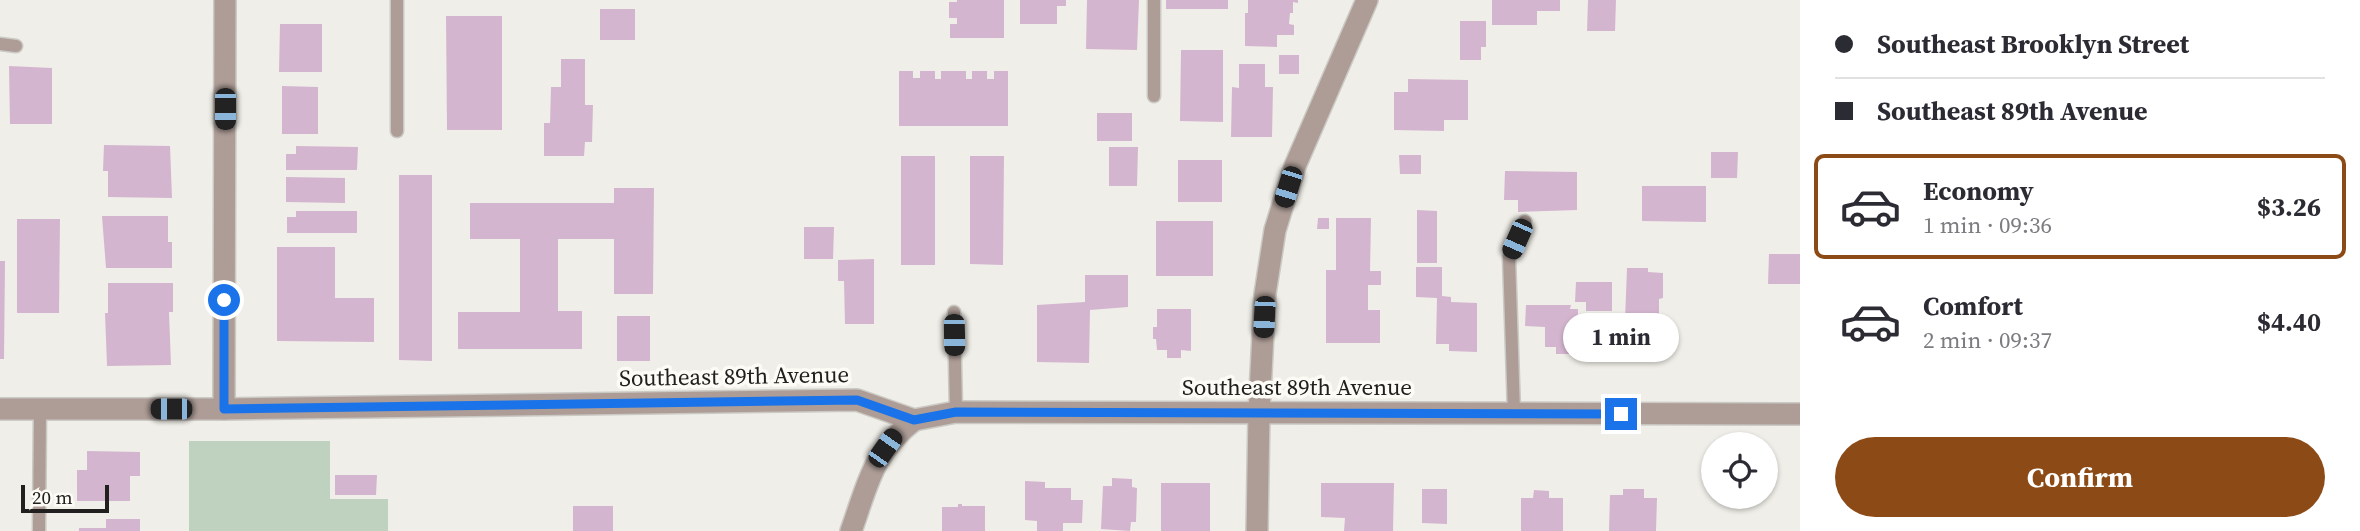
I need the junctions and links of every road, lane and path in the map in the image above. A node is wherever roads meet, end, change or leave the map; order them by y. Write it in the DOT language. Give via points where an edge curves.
graph roads {
  1 [pos="225,0"];
  2 [pos="397,0"];
  3 [pos="1154,0"];
  4 [pos="1367,0"];
  5 [pos="0,44"];
  6 [pos="16,46"];
  7 [pos="1154,96"];
  8 [pos="397,131"];
  9 [pos="1525,220"];
  10 [pos="954,312"];
  11 [pos="0,409"];
  12 [pos="40,409"];
  13 [pos="224,409"];
  14 [pos="956,412"];
  15 [pos="1259,413"];
  16 [pos="1514,413"];
  17 [pos="1800,414"];
  18 [pos="914,420"];
  19 [pos="39,531"];
  20 [pos="851,531"];
  21 [pos="1257,531"];
  1 -- 13 [label="street"];
  2 -- 8 [label="lane"];
  3 -- 7 [label="lane"];
  4 -- 15 [label="street" via="1295,166 1275,230 1265,294"];
  5 -- 6 [label="lane"];
  9 -- 16 [label="lane" via="1509,257"];
  10 -- 14 [label="lane"];
  11 -- 12 [label="street, Southeast 89th Avenue"];
  12 -- 13 [label="street, Southeast 89th Avenue"];
  12 -- 19 [label="lane"];
  13 -- 18 [label="street, Southeast 89th Avenue" via="857,400"];
  14 -- 15 [label="street, Southeast 89th Avenue"];
  14 -- 18 [label="street, Southeast 89th Avenue"];
  15 -- 16 [label="street, Southeast 89th Avenue"];
  15 -- 21 [label="street"];
  16 -- 17 [label="street, Southeast 89th Avenue"];
  18 -- 20 [label="street" via="894,436 877,460"];
}
